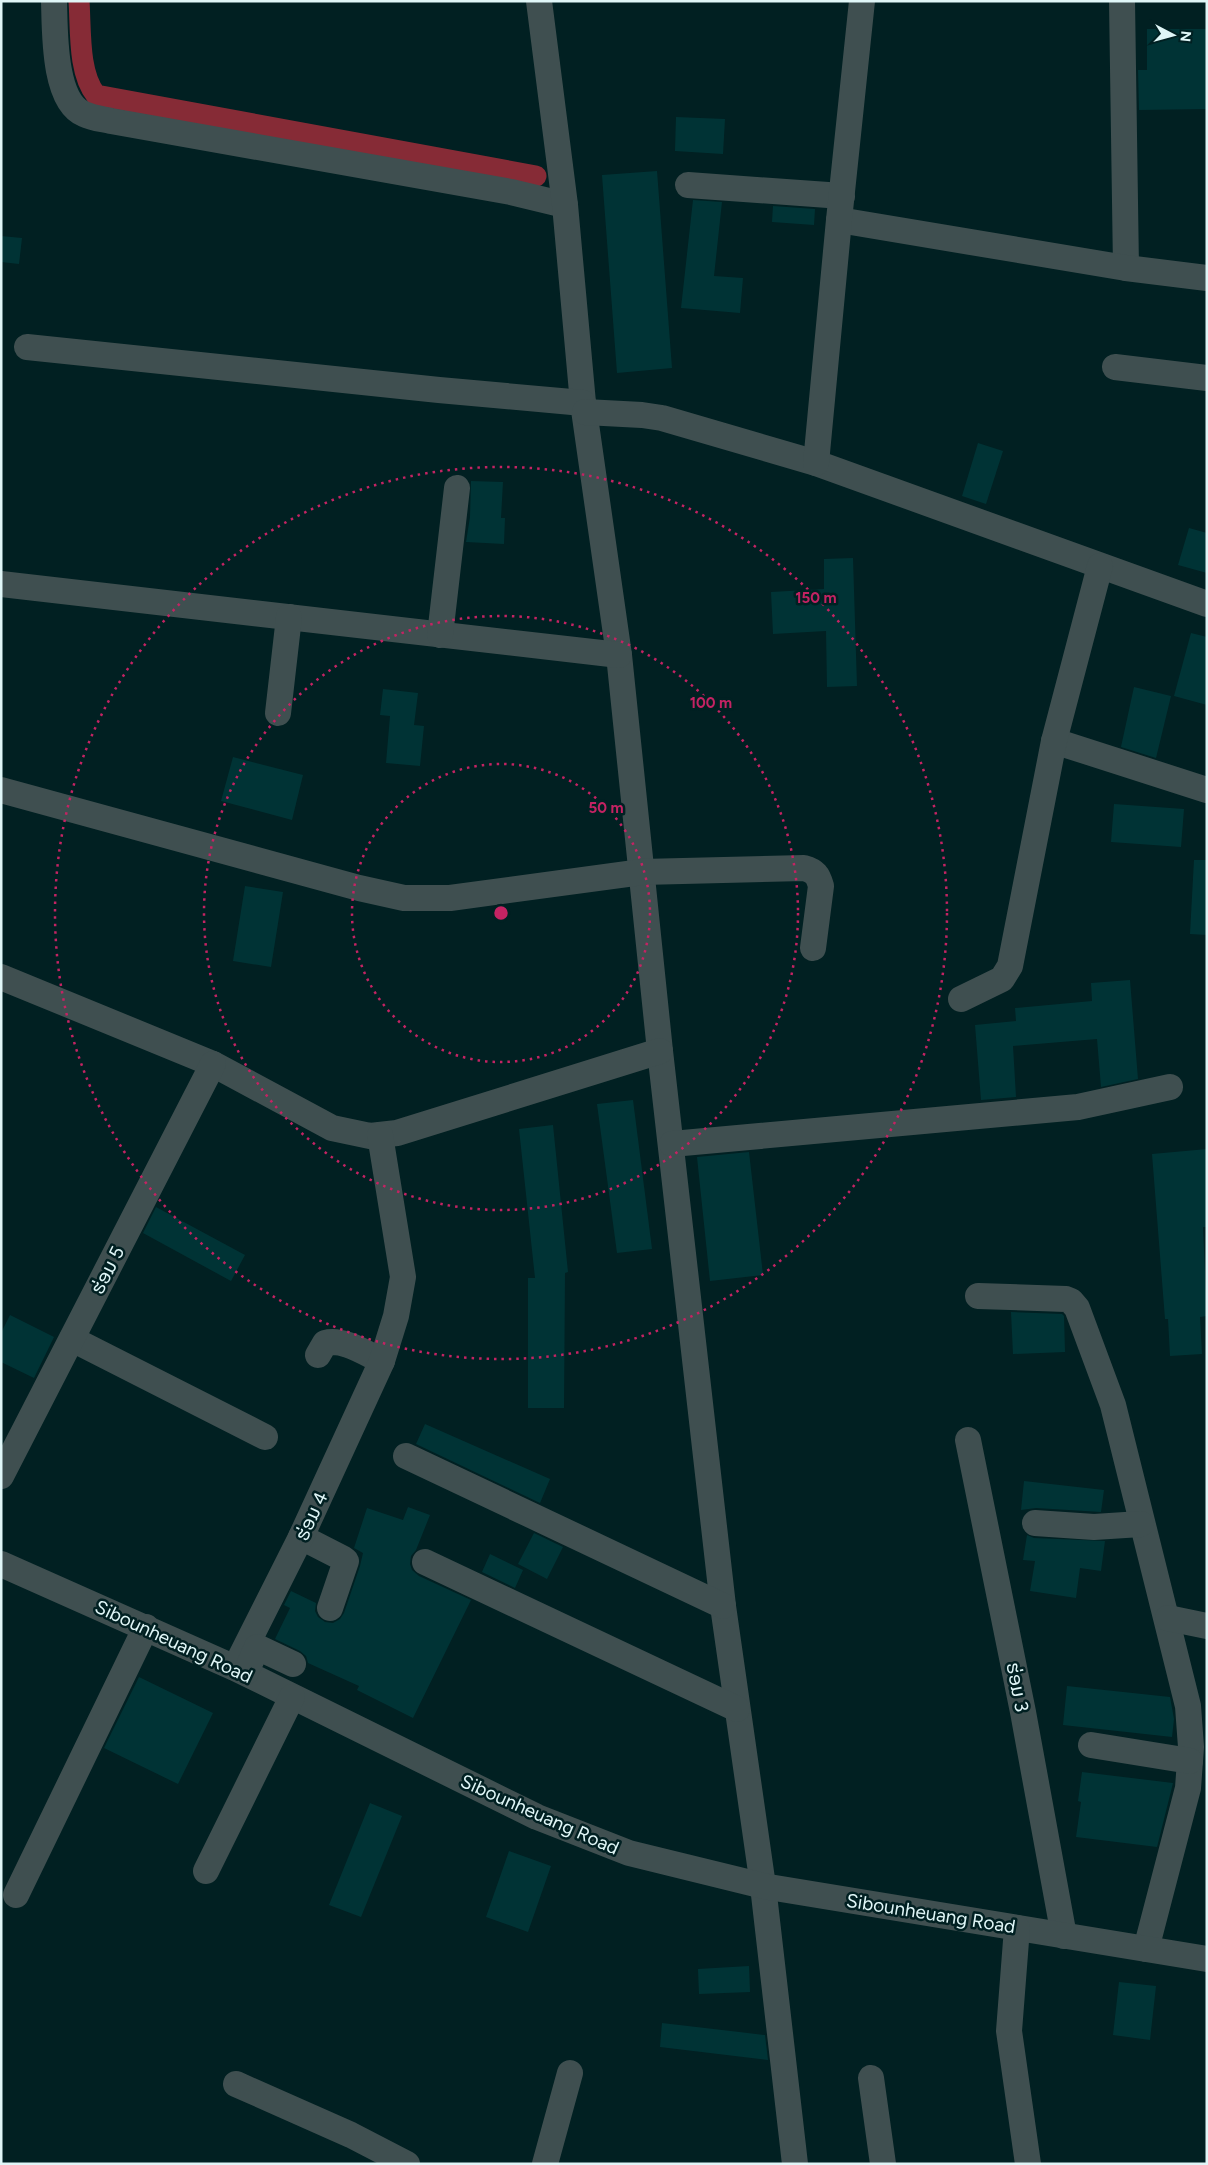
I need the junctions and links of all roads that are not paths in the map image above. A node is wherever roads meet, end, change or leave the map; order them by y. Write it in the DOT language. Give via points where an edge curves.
graph roads {
  1 [pos="54,1"];
  2 [pos="539,1"];
  3 [pos="862,1"];
  4 [pos="1122,1"];
  5 [pos="688,185"];
  6 [pos="565,205"];
  7 [pos="840,208"];
  8 [pos="1126,268"];
  9 [pos="1207,278"];
  10 [pos="27,347"];
  11 [pos="1115,367"];
  12 [pos="1207,378"];
  13 [pos="584,408"];
  14 [pos="816,463"];
  15 [pos="458,488"];
  16 [pos="1100,566"];
  17 [pos="1,584"];
  18 [pos="1207,604"];
  19 [pos="289,617"];
  20 [pos="440,635"];
  21 [pos="619,655"];
  22 [pos="278,713"];
  23 [pos="1054,741"];
  24 [pos="1,790"];
  25 [pos="1207,790"];
  26 [pos="642,872"];
  27 [pos="813,948"];
  28 [pos="1,977"];
  29 [pos="961,999"];
  30 [pos="660,1050"];
  31 [pos="213,1064"];
  32 [pos="1170,1087"];
  33 [pos="380,1135"];
  34 [pos="672,1144"];
  35 [pos="978,1296"];
  36 [pos="72,1339"];
  37 [pos="318,1355"];
  38 [pos="382,1361"];
  39 [pos="265,1437"];
  40 [pos="968,1440"];
  41 [pos="406,1456"];
  42 [pos="1,1476"];
  43 [pos="1035,1523"];
  44 [pos="1141,1524"];
  45 [pos="301,1537"];
  46 [pos="425,1562"];
  47 [pos="1,1564"];
  48 [pos="723,1606"];
  49 [pos="330,1608"];
  50 [pos="1168,1618"];
  51 [pos="1207,1626"];
  52 [pos="146,1627"];
  53 [pos="293,1664"];
  54 [pos="240,1670"];
  55 [pos="292,1697"];
  56 [pos="737,1709"];
  57 [pos="1091,1745"];
  58 [pos="1190,1761"];
  59 [pos="206,1871"];
  60 [pos="763,1886"];
  61 [pos="16,1895"];
  62 [pos="1016,1928"];
  63 [pos="1064,1936"];
  64 [pos="1146,1949"];
  65 [pos="1207,1959"];
  66 [pos="570,2073"];
  67 [pos="871,2078"];
  68 [pos="236,2084"];
  69 [pos="407,2164"];
  70 [pos="545,2164"];
  71 [pos="795,2164"];
  72 [pos="883,2164"];
  73 [pos="1028,2164"];
  1 -- 6 [label="street" via="58,67 66,97 82,114 512,192"];
  2 -- 6 [label="street"];
  3 -- 7 [label="street"];
  4 -- 8 [label="street"];
  5 -- 7 [label="street"];
  6 -- 13 [label="street"];
  7 -- 8 [label="street"];
  7 -- 14 [label="street"];
  8 -- 9 [label="street"];
  10 -- 13 [label="street"];
  11 -- 12 [label="street"];
  13 -- 14 [label="street" via="662,418"];
  13 -- 21 [label="street"];
  14 -- 16 [label="street"];
  15 -- 20 [label="street"];
  16 -- 18 [label="street"];
  16 -- 23 [label="street"];
  17 -- 19 [label="street"];
  19 -- 20 [label="street"];
  19 -- 22 [label="street"];
  20 -- 21 [label="street"];
  21 -- 26 [label="street"];
  23 -- 25 [label="street"];
  23 -- 29 [label="street" via="1010,966 1002,979"];
  24 -- 26 [label="street" via="404,898 450,898"];
  26 -- 27 [label="street" via="804,868 814,871 821,886"];
  26 -- 30 [label="street"];
  28 -- 31 [label="street"];
  30 -- 33 [label="street" via="397,1133"];
  30 -- 34 [label="street"];
  31 -- 33 [label="street" via="332,1128 354,1134"];
  31 -- 36 [label="street, ຮ່ອມ 5"];
  32 -- 34 [label="street" via="1078,1107"];
  33 -- 38 [label="street, ຮ່ອມ 4" via="403,1277 396,1316"];
  34 -- 48 [label="street"];
  35 -- 44 [label="street" via="1071,1301 1077,1308 1113,1405"];
  36 -- 39 [label="street"];
  36 -- 42 [label="street, ຮ່ອມ 5"];
  37 -- 38 [label="street" via="325,1343 333,1341"];
  38 -- 45 [label="street, ຮ່ອມ 4"];
  40 -- 63 [label="street, ຮ່ອມ 3"];
  41 -- 48 [label="street"];
  43 -- 44 [label="street" via="1094,1527"];
  44 -- 50 [label="street"];
  45 -- 49 [label="street" via="346,1561"];
  45 -- 54 [label="street, ຮ່ອມ 4"];
  46 -- 56 [label="street"];
  47 -- 52 [label="street, Sibounheuang Road"];
  48 -- 56 [label="street"];
  50 -- 51 [label="street"];
  50 -- 58 [label="street" via="1188,1706"];
  52 -- 54 [label="street, Sibounheuang Road"];
  52 -- 61 [label="street"];
  53 -- 54 [label="street" via="256,1647"];
  54 -- 55 [label="street, Sibounheuang Road"];
  55 -- 59 [label="street"];
  55 -- 60 [label="street, Sibounheuang Road" via="537,1817 629,1853"];
  56 -- 60 [label="street"];
  57 -- 58 [label="street"];
  58 -- 64 [label="street" via="1188,1788"];
  60 -- 62 [label="street, Sibounheuang Road"];
  60 -- 71 [label="street"];
  62 -- 63 [label="street, Sibounheuang Road"];
  62 -- 73 [label="street" via="1009,2031"];
  63 -- 64 [label="street, Sibounheuang Road"];
  64 -- 65 [label="street, Sibounheuang Road"];
  66 -- 70 [label="street"];
  67 -- 72 [label="street"];
  68 -- 69 [label="street"];
}
